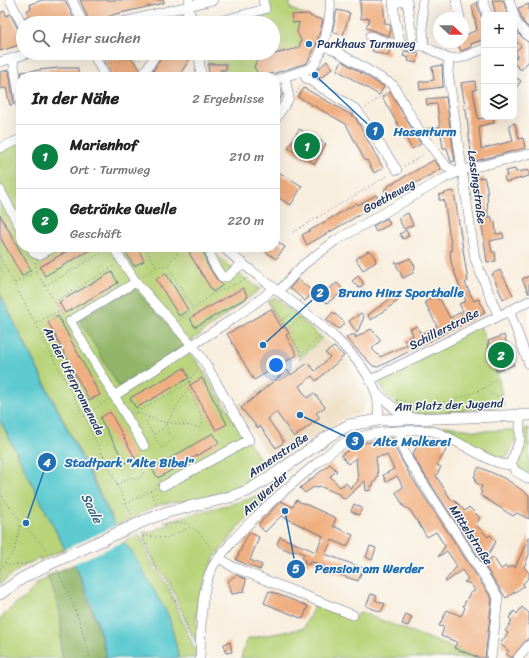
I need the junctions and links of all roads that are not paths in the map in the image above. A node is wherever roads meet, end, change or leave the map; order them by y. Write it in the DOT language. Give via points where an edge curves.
graph roads {
  1 [pos="10,0"];
  2 [pos="72,0"];
  3 [pos="213,0"];
  4 [pos="263,0"];
  5 [pos="330,0"];
  6 [pos="423,0"];
  7 [pos="456,0"];
  8 [pos="483,0"];
  9 [pos="509,0"];
  10 [pos="393,2"];
  11 [pos="189,6"];
  12 [pos="459,12"];
  13 [pos="486,12"];
  14 [pos="513,12"];
  15 [pos="18,16"];
  16 [pos="80,16"];
  17 [pos="147,16"];
  18 [pos="184,16"];
  19 [pos="193,16"];
  20 [pos="238,16"];
  21 [pos="517,30"];
  22 [pos="370,36"];
  23 [pos="529,36"];
  24 [pos="412,38"];
  25 [pos="322,45"];
  26 [pos="401,45"];
  27 [pos="424,46"];
  28 [pos="481,50"];
  29 [pos="16,58"];
  30 [pos="12,59"];
  31 [pos="449,59"];
  32 [pos="95,60"];
  33 [pos="152,60"];
  34 [pos="200,60"];
  35 [pos="0,62"];
  36 [pos="101,72"];
  37 [pos="145,72"];
  38 [pos="201,72"];
  39 [pos="304,75"];
  40 [pos="285,77"];
  41 [pos="280,78"];
  42 [pos="16,81"];
  43 [pos="280,112"];
  44 [pos="16,141"];
  45 [pos="0,148"];
  46 [pos="529,154"];
  47 [pos="397,170"];
  48 [pos="463,170"];
  49 [pos="0,190"];
  50 [pos="16,220"];
  51 [pos="34,252"];
  52 [pos="45,252"];
  53 [pos="112,252"];
  54 [pos="211,252"];
  55 [pos="229,252"];
  56 [pos="243,263"];
  57 [pos="136,282"];
  58 [pos="276,289"];
  59 [pos="529,301"];
  60 [pos="509,310"];
  61 [pos="498,315"];
  62 [pos="193,346"];
  63 [pos="529,364"];
  64 [pos="370,380"];
  65 [pos="377,394"];
  66 [pos="114,396"];
  67 [pos="524,415"];
  68 [pos="412,419"];
  69 [pos="379,420"];
  70 [pos="401,432"];
  71 [pos="144,446"];
  72 [pos="511,464"];
  73 [pos="529,479"];
  74 [pos="163,486"];
  75 [pos="219,558"];
  76 [pos="0,594"];
  77 [pos="353,615"];
  78 [pos="529,645"];
  79 [pos="200,654"];
  80 [pos="492,658"];
  81 [pos="518,658"];
  1 -- 15 [label="street"];
  2 -- 16 [label="street"];
  3 -- 11 [label="street"];
  4 -- 20 [label="street" via="265,9"];
  5 -- 25 [label="street" via="330,14"];
  6 -- 27 [label="street"];
  7 -- 12 [label="street"];
  8 -- 13 [label="street"];
  9 -- 14 [label="street"];
  10 -- 24 [label="street" via="407,1"];
  10 -- 26 [label="street"];
  11 -- 17 [label="street"];
  11 -- 18 [label="street"];
  11 -- 19 [label="street"];
  21 -- 23 [label="street"];
  22 -- 26 [label="street"];
  25 -- 39 [label="street" via="315,64"];
  25 -- 48 [label="street" via="393,85 422,135 448,169"];
  26 -- 27 [label="street"];
  27 -- 31 [label="street"];
  28 -- 31 [label="street"];
  29 -- 30 [label="street"];
  30 -- 35 [label="street"];
  30 -- 42 [label="street"];
  31 -- 48 [label="street, Lessingstraße" via="448,72"];
  32 -- 36 [label="street"];
  33 -- 37 [label="street"];
  34 -- 38 [label="street"];
  39 -- 40 [label="street"];
  39 -- 47 [label="street" via="360,113"];
  40 -- 41 [label="street"];
  40 -- 43 [label="street" via="289,98"];
  44 -- 45 [label="street"];
  46 -- 48 [label="street, Goetheweg"];
  48 -- 58 [label="street, Goetheweg" via="335,241"];
  48 -- 61 [label="street, Lessingstraße" via="475,259"];
  49 -- 50 [label="street"];
  51 -- 52 [label="street" via="39,255"];
  53 -- 57 [label="street"];
  54 -- 56 [label="street" via="210,257 222,277 227,277"];
  55 -- 56 [label="street"];
  56 -- 58 [label="street"];
  57 -- 62 [label="street"];
  57 -- 66 [label="street" via="70,321"];
  58 -- 62 [label="street, Goetheweg"];
  58 -- 64 [label="street" via="351,354"];
  59 -- 60 [label="street, Schillerstraße"];
  60 -- 61 [label="street, Schillerstraße"];
  60 -- 63 [label="street"];
  61 -- 64 [label="street, Schillerstraße"];
  62 -- 66 [label="street, Goetheweg"];
  62 -- 74 [label="street" via="249,440"];
  64 -- 65 [label="street"];
  65 -- 68 [label="street"];
  65 -- 69 [label="street"];
  66 -- 71 [label="street"];
  67 -- 68 [label="main road, Am Platz der Jugend"];
  67 -- 72 [label="street, Am Platz der Jugend" via="520,440"];
  68 -- 69 [label="main road, Am Platz der Jugend"];
  69 -- 76 [label="main road, Annenstraße, bridge" via="349,425 337,431 272,476 230,497 158,510 142,525 43,567"];
  70 -- 72 [label="street, Am Werder" via="431,431 500,464"];
  70 -- 75 [label="street, Am Werder" via="368,435 340,445 275,497"];
  70 -- 80 [label="street, Mittelstraße" via="402,447 408,460 498,598"];
  72 -- 73 [label="street" via="517,473"];
  75 -- 77 [label="street" via="233,567"];
  75 -- 79 [label="street, Am Werder" via="213,566 205,595 200,629"];
  78 -- 81 [label="street"];
}
